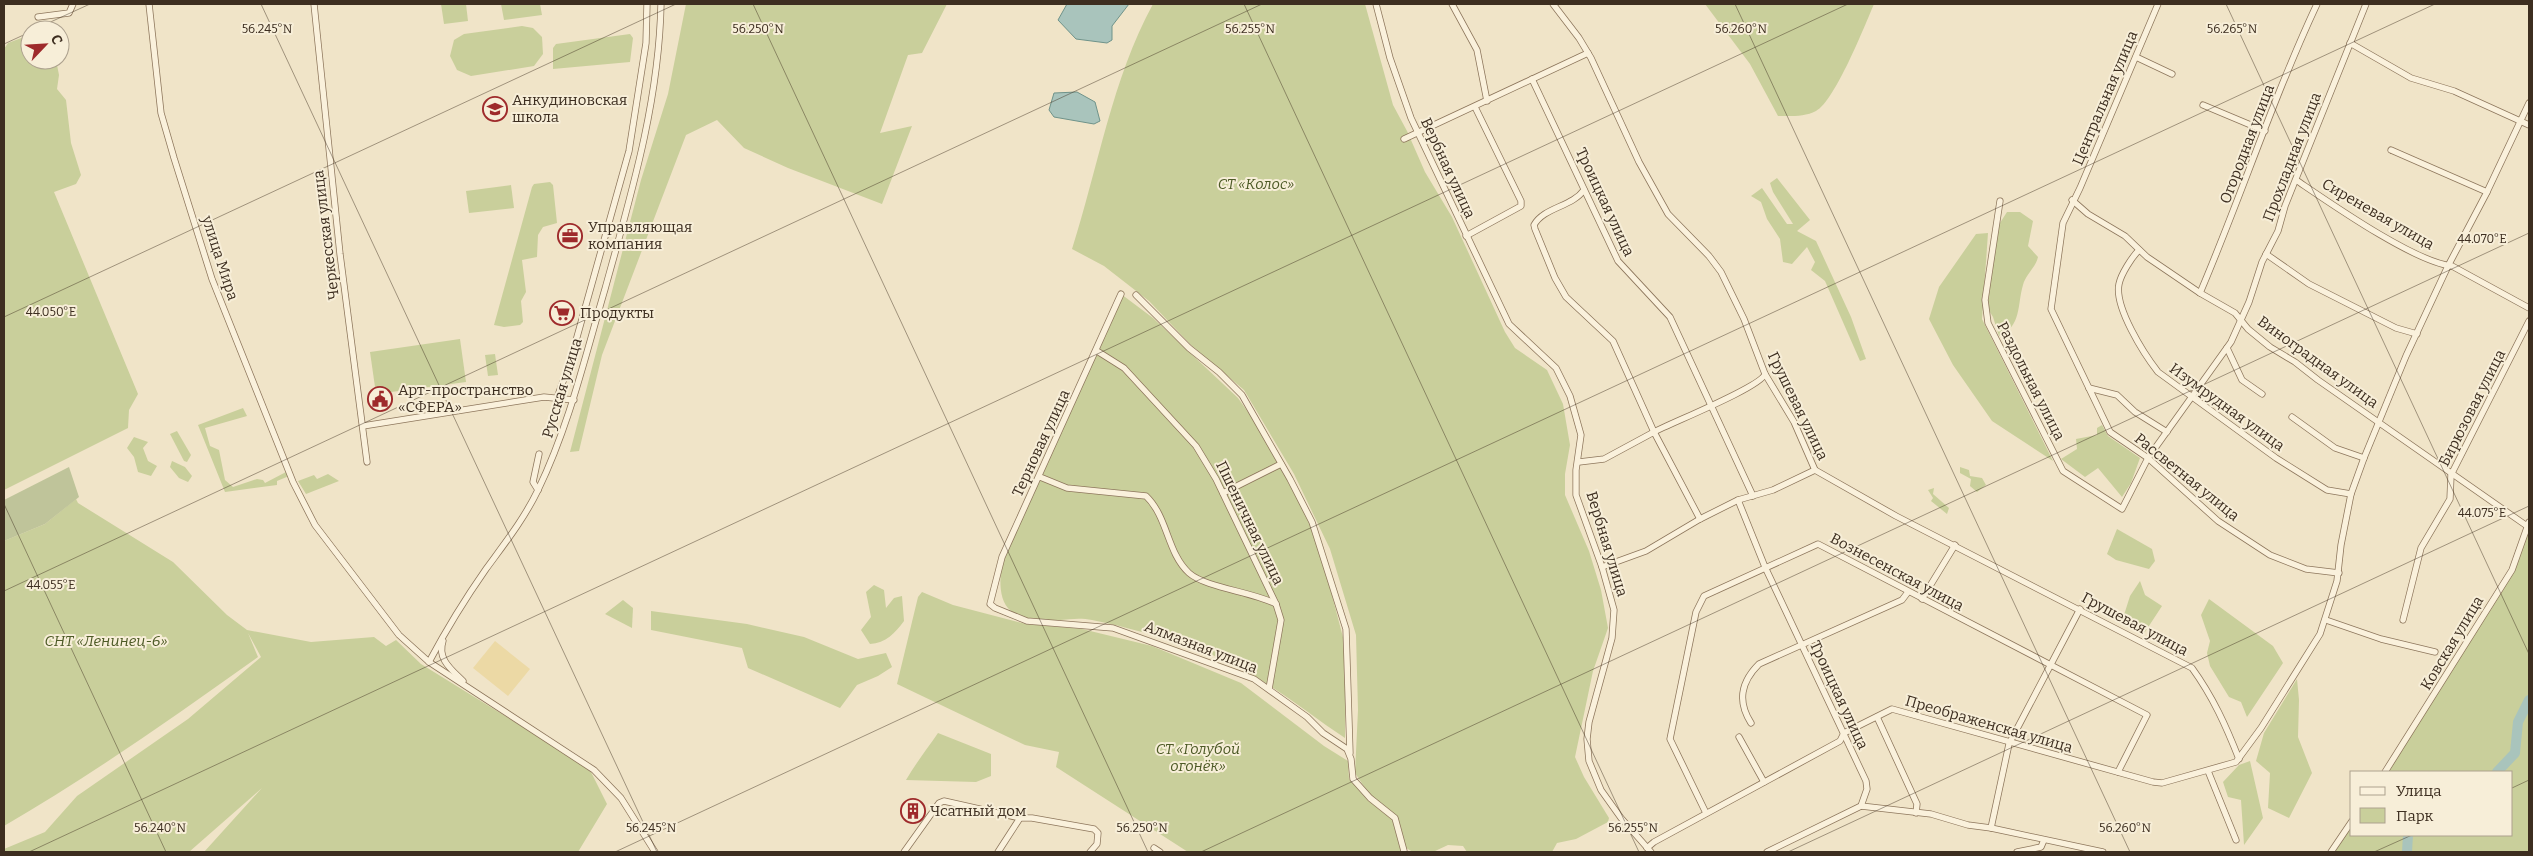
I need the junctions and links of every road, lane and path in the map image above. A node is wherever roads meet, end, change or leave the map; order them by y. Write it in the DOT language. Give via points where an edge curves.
graph roads {
  1 [pos="73,4"];
  2 [pos="149,4"];
  3 [pos="314,4"];
  4 [pos="647,4"];
  5 [pos="661,4"];
  6 [pos="1376,4"];
  7 [pos="1452,4"];
  8 [pos="1553,4"];
  9 [pos="2158,4"];
  10 [pos="2317,4"];
  11 [pos="2366,4"];
  12 [pos="38,17"];
  13 [pos="2350,43"];
  14 [pos="1588,53"];
  15 [pos="2136,57"];
  16 [pos="2172,74"];
  17 [pos="1532,79"];
  18 [pos="1487,101"];
  19 [pos="2529,103"];
  20 [pos="2203,105"];
  21 [pos="1474,107"];
  22 [pos="2520,120"];
  23 [pos="2529,125"];
  24 [pos="1418,131"];
  25 [pos="2265,132"];
  26 [pos="1404,139"];
  27 [pos="2391,150"];
  28 [pos="2296,180"];
  29 [pos="1584,190"];
  30 [pos="2487,192"];
  31 [pos="2072,200"];
  32 [pos="2000,201"];
  33 [pos="1466,236"];
  34 [pos="2139,250"];
  35 [pos="2266,254"];
  36 [pos="2448,266"];
  37 [pos="2200,293"];
  38 [pos="1121,294"];
  39 [pos="1136,295"];
  40 [pos="2529,308"];
  41 [pos="2241,319"];
  42 [pos="2529,321"];
  43 [pos="2417,334"];
  44 [pos="2227,348"];
  45 [pos="1097,351"];
  46 [pos="1766,374"];
  47 [pos="2089,388"];
  48 [pos="2262,394"];
  49 [pos="2191,397"];
  50 [pos="557,398"];
  51 [pos="574,400"];
  52 [pos="1711,405"];
  53 [pos="2292,417"];
  54 [pos="2379,422"];
  55 [pos="363,426"];
  56 [pos="1654,432"];
  57 [pos="2167,432"];
  58 [pos="539,454"];
  59 [pos="2148,458"];
  60 [pos="2364,458"];
  61 [pos="367,462"];
  62 [pos="1579,462"];
  63 [pos="1281,464"];
  64 [pos="1815,470"];
  65 [pos="2451,475"];
  66 [pos="1040,477"];
  67 [pos="538,490"];
  68 [pos="1223,493"];
  69 [pos="2351,494"];
  70 [pos="1753,496"];
  71 [pos="1738,500"];
  72 [pos="2122,510"];
  73 [pos="1700,519"];
  74 [pos="2528,524"];
  75 [pos="1955,545"];
  76 [pos="1602,567"];
  77 [pos="1764,567"];
  78 [pos="2339,573"];
  79 [pos="1908,592"];
  80 [pos="1922,599"];
  81 [pos="1276,604"];
  82 [pos="992,606"];
  83 [pos="2080,609"];
  84 [pos="2326,620"];
  85 [pos="2403,620"];
  86 [pos="445,632"];
  87 [pos="1802,645"];
  88 [pos="2435,652"];
  89 [pos="428,662"];
  90 [pos="2050,665"];
  91 [pos="1269,689"];
  92 [pos="471,690"];
  93 [pos="1877,717"];
  94 [pos="1751,723"];
  95 [pos="1844,733"];
  96 [pos="1739,737"];
  97 [pos="2009,744"];
  98 [pos="1350,755"];
  99 [pos="2239,759"];
  100 [pos="2208,771"];
  101 [pos="2385,771"];
  102 [pos="2118,772"];
  103 [pos="1764,782"];
  104 [pos="1861,806"];
  105 [pos="1706,813"];
  106 [pos="1916,813"];
  107 [pos="1020,818"];
  108 [pos="2350,824"];
  109 [pos="1991,828"];
  110 [pos="2044,840"];
  111 [pos="2236,840"];
  112 [pos="1782,846"];
  113 [pos="1154,848"];
  114 [pos="1649,850"];
  115 [pos="655,852"];
  116 [pos="904,852"];
  117 [pos="998,852"];
  118 [pos="1090,852"];
  119 [pos="1160,852"];
  120 [pos="1405,852"];
  121 [pos="1767,852"];
  122 [pos="1784,852"];
  123 [pos="2017,852"];
  124 [pos="2103,852"];
  125 [pos="2331,852"];
  1 -- 12 [label="street" via="69,13"];
  2 -- 89 [label="street, улица Мира" via="161,113 174,158 226,316 306,509 314,525 392,627"];
  3 -- 55 [label="street, Черкесская улица" via="340,254"];
  4 -- 50 [label="street" via="646,43 629,151"];
  5 -- 51 [label="street, Русская улица" via="660,41 650,115"];
  6 -- 24 [label="street, Вербная улица" via="1390,58"];
  7 -- 18 [label="street" via="1477,50"];
  8 -- 14 [label="street, Грушевая улица"];
  9 -- 15 [label="street, Центральная улица"];
  10 -- 25 [label="street, Огородная улица"];
  11 -- 13 [label="street, Прохладная улица"];
  13 -- 22 [label="street" via="2411,78 2454,91"];
  13 -- 28 [label="street, Прохладная улица"];
  14 -- 17 [label="street"];
  14 -- 46 [label="street, Грушевая улица" via="1639,162 1668,214 1721,272"];
  15 -- 16 [label="street"];
  15 -- 31 [label="street, Центральная улица"];
  17 -- 18 [label="street"];
  17 -- 29 [label="street, Троицкая улица"];
  18 -- 21 [label="street"];
  19 -- 22 [label="street"];
  20 -- 25 [label="street"];
  21 -- 24 [label="street"];
  21 -- 33 [label="street" via="1522,201 1521,206"];
  22 -- 23 [label="street"];
  22 -- 30 [label="street"];
  24 -- 26 [label="street"];
  24 -- 33 [label="street, Вербная улица"];
  25 -- 37 [label="street, Огородная улица"];
  27 -- 30 [label="street"];
  28 -- 35 [label="street, Прохладная улица"];
  28 -- 36 [label="street, Сиреневая улица" via="2404,247"];
  29 -- 52 [label="street, Троицкая улица" via="1618,261 1670,317"];
  29 -- 56 [label="street" via="1577,199 1539,218 1534,225 1566,297 1613,341"];
  30 -- 36 [label="street"];
  31 -- 34 [label="street, Виноградная улица" via="2088,214 2125,236"];
  31 -- 47 [label="street, Рассветная улица" via="2063,223 2051,309"];
  32 -- 72 [label="street, Раздольная улица" via="1985,300 1988,324 2063,471"];
  33 -- 62 [label="street, Вербная улица" via="1509,324 1556,368 1565,384 1581,435"];
  34 -- 37 [label="street, Виноградная улица"];
  34 -- 49 [label="street, Изумрудная улица" via="2120,282 2122,308 2146,357 2158,372"];
  35 -- 41 [label="street, Прохладная улица"];
  35 -- 43 [label="street" via="2309,284 2396,328"];
  36 -- 40 [label="street, Сиреневая улица"];
  36 -- 43 [label="street"];
  37 -- 41 [label="street, Виноградная улица"];
  38 -- 45 [label="street, Терновая улица"];
  39 -- 63 [label="street" via="1189,348 1232,384"];
  41 -- 44 [label="street, Прохладная улица"];
  41 -- 54 [label="street, Виноградная улица" via="2270,347"];
  42 -- 65 [label="street, Бирюзовая улица"];
  43 -- 54 [label="street"];
  44 -- 48 [label="street" via="2242,380"];
  44 -- 49 [label="street, Прохладная улица"];
  45 -- 66 [label="street, Терновая улица"];
  45 -- 68 [label="street, Пшеничная улица" via="1124,368 1196,446"];
  46 -- 52 [label="street" via="1759,382"];
  46 -- 64 [label="street, Грушевая улица" via="1794,422"];
  47 -- 57 [label="street" via="2117,395 2135,412"];
  47 -- 59 [label="street, Рассветная улица" via="2110,432"];
  49 -- 57 [label="street, Прохладная улица"];
  49 -- 69 [label="street, Изумрудная улица" via="2327,490"];
  50 -- 51 [label="street"];
  50 -- 55 [label="street" via="544,397"];
  51 -- 67 [label="street, Русская улица"];
  52 -- 56 [label="street"];
  52 -- 70 [label="street, Троицкая улица"];
  53 -- 60 [label="street" via="2335,448"];
  54 -- 60 [label="street"];
  54 -- 65 [label="street, Виноградная улица"];
  55 -- 61 [label="street, Черкесская улица"];
  56 -- 62 [label="street" via="1604,459"];
  56 -- 73 [label="street"];
  57 -- 59 [label="street, Прохладная улица"];
  58 -- 67 [label="street" via="533,482"];
  59 -- 72 [label="street, Прохладная улица"];
  59 -- 78 [label="street, Рассветная улица" via="2218,520 2270,555 2306,569"];
  60 -- 69 [label="street"];
  62 -- 76 [label="street, Вербная улица" via="1576,495"];
  63 -- 68 [label="street"];
  63 -- 98 [label="street" via="1316,532 1344,620 1348,652"];
  64 -- 70 [label="street"];
  64 -- 75 [label="street, Грушевая улица"];
  65 -- 74 [label="street, Виноградная улица"];
  65 -- 85 [label="street, Бирюзовая улица" via="2450,499 2422,548"];
  66 -- 81 [label="street" via="1067,488 1146,496 1154,504 1190,574"];
  66 -- 82 [label="street, Терновая улица" via="1002,557"];
  67 -- 86 [label="street, Русская улица" via="521,522"];
  68 -- 81 [label="street, Пшеничная улица"];
  69 -- 78 [label="street"];
  70 -- 71 [label="street"];
  71 -- 73 [label="street"];
  71 -- 77 [label="street, Троицкая улица"];
  73 -- 76 [label="street" via="1646,551"];
  74 -- 101 [label="street, Ковская улица" via="2512,570"];
  75 -- 80 [label="street"];
  75 -- 83 [label="street, Грушевая улица"];
  76 -- 114 [label="street, Вербная улица" via="1612,596 1614,624 1590,722 1589,761 1601,790 1620,818"];
  77 -- 79 [label="street, Вознесенская улица" via="1818,544"];
  77 -- 87 [label="street, Троицкая улица"];
  77 -- 105 [label="street, Вознесенская улица" via="1704,596 1696,612 1670,739"];
  78 -- 84 [label="street"];
  79 -- 80 [label="street, Вознесенская улица"];
  79 -- 87 [label="street" via="1902,600"];
  80 -- 90 [label="street, Вознесенская улица"];
  81 -- 91 [label="street, Пшеничная улица" via="1281,620"];
  82 -- 91 [label="street, Алмазная улица" via="1036,622 1113,628 1248,677"];
  83 -- 90 [label="street"];
  83 -- 99 [label="street, Грушевая улица" via="2192,668 2221,714"];
  84 -- 88 [label="street" via="2381,639"];
  84 -- 99 [label="street" via="2312,649"];
  86 -- 89 [label="street, Русская улица"];
  86 -- 92 [label="street" via="441,648 444,662"];
  87 -- 94 [label="street" via="1759,664 1749,673 1742,690 1744,710"];
  87 -- 95 [label="street, Троицкая улица"];
  89 -- 92 [label="street, улица Мира"];
  90 -- 97 [label="street"];
  90 -- 102 [label="street, Вознесенская улица" via="2147,715"];
  91 -- 98 [label="street, Алмазная улица" via="1342,745"];
  92 -- 115 [label="street" via="594,770 626,803"];
  93 -- 95 [label="street, Преображенская улица"];
  93 -- 97 [label="street, Преображенская улица" via="1892,710"];
  93 -- 106 [label="street" via="1917,804"];
  95 -- 103 [label="street, Преображенская улица" via="1840,741"];
  95 -- 104 [label="street, Троицкая улица" via="1866,781 1867,789"];
  96 -- 103 [label="street"];
  97 -- 102 [label="street, Преображенская улица"];
  97 -- 109 [label="street"];
  98 -- 120 [label="street" via="1353,780 1395,818"];
  99 -- 100 [label="street, Преображенская улица" via="2228,766"];
  100 -- 102 [label="street, Преображенская улица" via="2162,783"];
  100 -- 111 [label="street"];
  103 -- 105 [label="street, Преображенская улица"];
  104 -- 106 [label="street"];
  104 -- 112 [label="street"];
  105 -- 114 [label="street, Преображенская улица" via="1654,842"];
  106 -- 109 [label="street"];
  107 -- 116 [label="street" via="944,801 939,803"];
  107 -- 117 [label="street"];
  107 -- 118 [label="street" via="1094,829 1098,833"];
  108 -- 125 [label="street"];
  109 -- 110 [label="street"];
  110 -- 123 [label="street" via="2041,847"];
  110 -- 124 [label="street"];
  112 -- 121 [label="street"];
  112 -- 122 [label="street"];
  113 -- 119 [label="street"];
}
